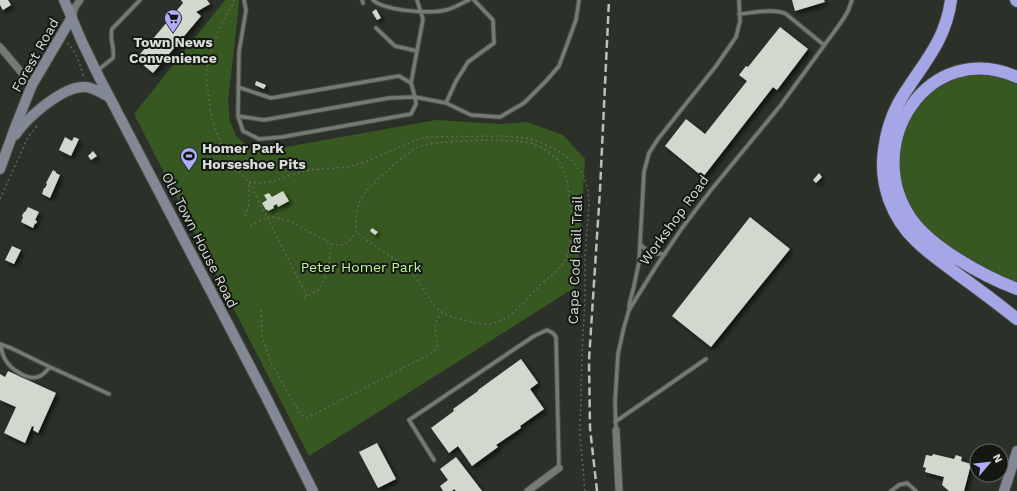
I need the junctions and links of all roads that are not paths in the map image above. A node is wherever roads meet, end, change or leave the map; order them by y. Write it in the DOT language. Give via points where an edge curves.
graph roads {
  1 [pos="64,0"];
  2 [pos="80,0"];
  3 [pos="140,0"];
  4 [pos="244,0"];
  5 [pos="373,0"];
  6 [pos="417,0"];
  7 [pos="469,0"];
  8 [pos="474,0"];
  9 [pos="579,0"];
  10 [pos="739,0"];
  11 [pos="852,0"];
  12 [pos="951,0"];
  13 [pos="421,12"];
  14 [pos="739,14"];
  15 [pos="72,18"];
  16 [pos="376,28"];
  17 [pos="824,46"];
  18 [pos="0,47"];
  19 [pos="417,51"];
  20 [pos="96,72"];
  21 [pos="1017,77"];
  22 [pos="411,83"];
  23 [pos="32,85"];
  24 [pos="238,87"];
  25 [pos="109,97"];
  26 [pos="415,97"];
  27 [pos="446,103"];
  28 [pos="238,116"];
  29 [pos="8,145"];
  30 [pos="0,169"];
  31 [pos="640,244"];
  32 [pos="665,254"];
  33 [pos="1017,289"];
  34 [pos="1005,309"];
  35 [pos="629,310"];
  36 [pos="1017,314"];
  37 [pos="1017,319"];
  38 [pos="0,344"];
  39 [pos="706,359"];
  40 [pos="50,367"];
  41 [pos="109,394"];
  42 [pos="616,422"];
  43 [pos="616,430"];
  44 [pos="1017,451"];
  45 [pos="434,460"];
  46 [pos="559,468"];
  47 [pos="914,490"];
  48 [pos="312,491"];
  49 [pos="528,491"];
  50 [pos="619,491"];
  51 [pos="891,491"];
  52 [pos="1004,491"];
  1 -- 15 [label="main road, Old Town House Road"];
  2 -- 15 [label="street, Forest Road"];
  3 -- 20 [label="lane" via="112,29 113,58"];
  4 -- 24 [label="lane" via="246,10 239,52"];
  5 -- 13 [label="lane" via="399,10"];
  6 -- 13 [label="lane"];
  7 -- 13 [label="lane" via="446,10"];
  8 -- 27 [label="lane" via="493,20 494,43 468,62"];
  9 -- 27 [label="lane" via="576,20 559,66 524,103 500,117 470,115"];
  10 -- 14 [label="lane"];
  11 -- 17 [label="lane, Workshop Road" via="845,16"];
  12 -- 34 [label="highway" via="944,28 935,48 899,104 889,125 882,160 884,180 895,212 916,241"];
  13 -- 19 [label="lane" via="423,19"];
  14 -- 17 [label="lane" via="782,12"];
  14 -- 31 [label="lane" via="736,37 649,153 644,172"];
  15 -- 20 [label="main road, Old Town House Road"];
  15 -- 23 [label="main road, Forest Road"];
  16 -- 19 [label="lane" via="395,46"];
  17 -- 32 [label="lane, Workshop Road" via="780,106 711,190"];
  18 -- 23 [label="street"];
  19 -- 22 [label="lane"];
  20 -- 25 [label="main road, Old Town House Road"];
  21 -- 33 [label="highway" via="998,70 975,68 948,75 930,86 909,109 896,142 894,165 900,197 909,216 920,230 959,260"];
  22 -- 24 [label="lane" via="399,76 270,98"];
  22 -- 26 [label="lane"];
  23 -- 29 [label="main road, Forest Road"];
  24 -- 28 [label="lane"];
  25 -- 29 [label="main road" via="87,87 68,91 37,112"];
  25 -- 48 [label="main road, Old Town House Road" via="265,395"];
  26 -- 27 [label="lane"];
  26 -- 28 [label="lane" via="389,98 264,120"];
  26 -- 28 [label="lane" via="416,104 411,114 282,137 259,139 243,131"];
  29 -- 30 [label="main road, Forest Road"];
  31 -- 32 [label="lane" via="648,253"];
  31 -- 35 [label="lane"];
  32 -- 35 [label="lane, Workshop Road"];
  34 -- 36 [label="highway"];
  34 -- 37 [label="highway"];
  35 -- 42 [label="lane, Workshop Road" via="618,354"];
  38 -- 40 [label="lane"];
  38 -- 40 [label="lane" via="8,364 30,378 42,376"];
  39 -- 42 [label="lane"];
  40 -- 41 [label="lane"];
  42 -- 43 [label="lane, Workshop Road"];
  43 -- 50 [label="street, Workshop Road"];
  44 -- 52 [label="main road"];
  45 -- 46 [label="lane" via="409,420 534,336 547,330 556,337"];
  46 -- 49 [label="street"];
  47 -- 51 [label="lane" via="907,483"];
}
